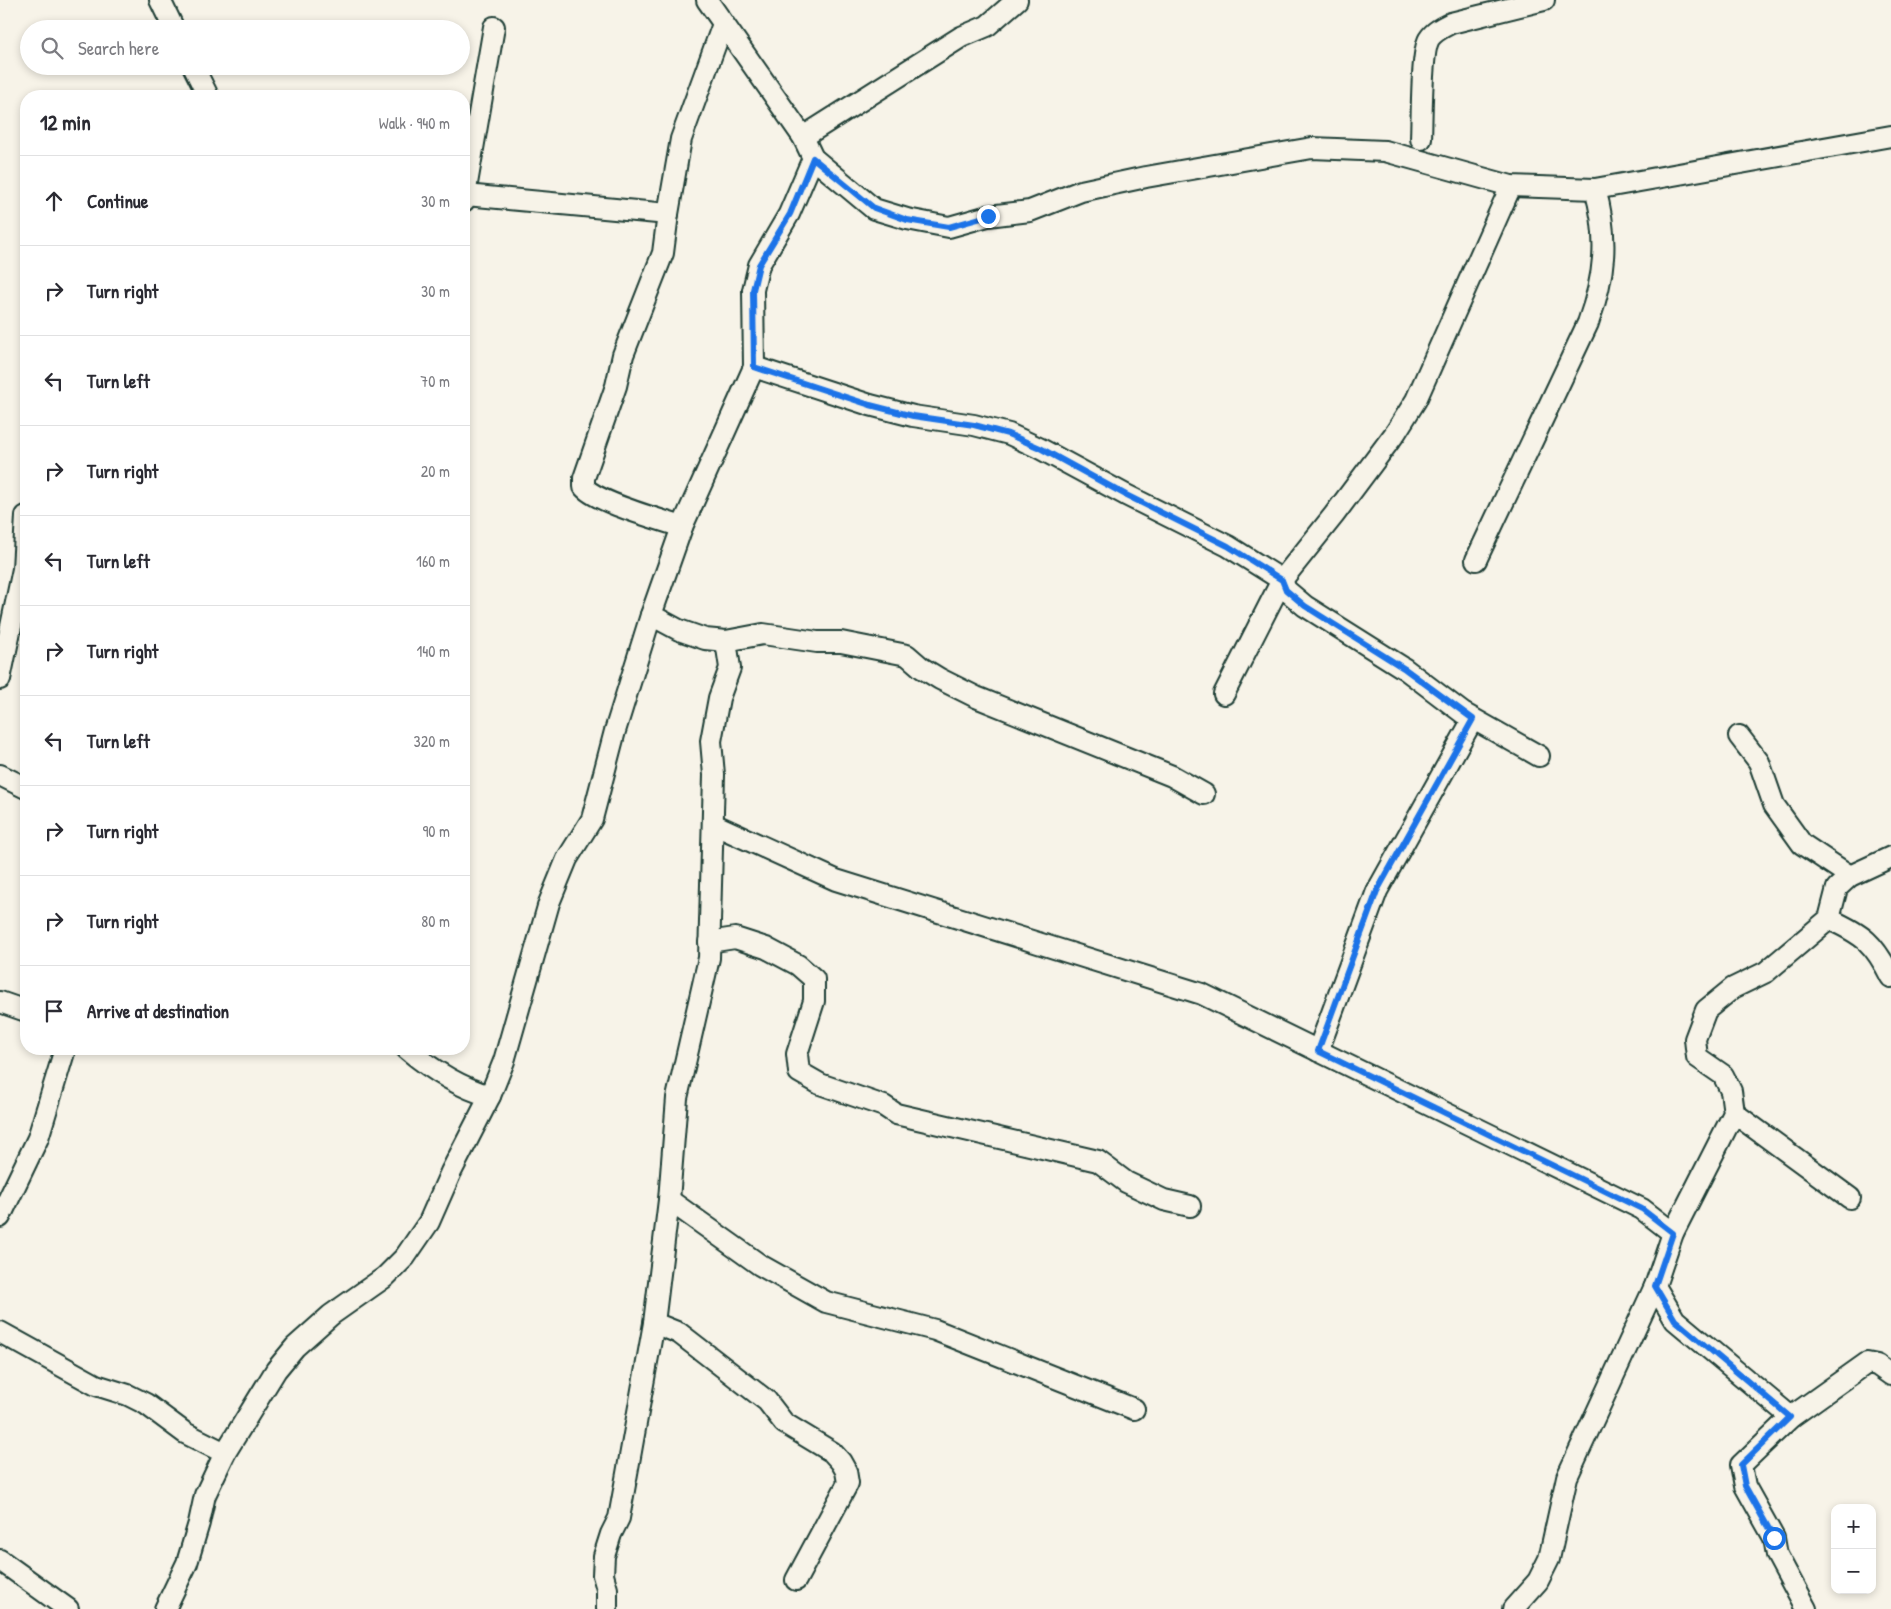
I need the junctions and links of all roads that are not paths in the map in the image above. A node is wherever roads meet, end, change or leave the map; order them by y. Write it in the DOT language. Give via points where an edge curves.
graph roads {
  1 [pos="160,0"];
  2 [pos="707,0"];
  3 [pos="1017,0"];
  4 [pos="1544,0"];
  5 [pos="170,20"];
  6 [pos="723,24"];
  7 [pos="494,27"];
  8 [pos="198,75"];
  9 [pos="205,90"];
  10 [pos="1891,136"];
  11 [pos="803,137"];
  12 [pos="1421,139"];
  13 [pos="813,158"];
  14 [pos="470,169"];
  15 [pos="1511,186"];
  16 [pos="1595,189"];
  17 [pos="470,198"];
  18 [pos="668,214"];
  19 [pos="754,367"];
  20 [pos="682,527"];
  21 [pos="1476,560"];
  22 [pos="1282,580"];
  23 [pos="20,583"];
  24 [pos="650,615"];
  25 [pos="726,641"];
  26 [pos="0,679"];
  27 [pos="1224,694"];
  28 [pos="1473,719"];
  29 [pos="1739,736"];
  30 [pos="1539,756"];
  31 [pos="0,775"];
  32 [pos="20,785"];
  33 [pos="1204,794"];
  34 [pos="713,824"];
  35 [pos="1891,857"];
  36 [pos="1850,876"];
  37 [pos="1829,919"];
  38 [pos="709,942"];
  39 [pos="1891,977"];
  40 [pos="0,1002"];
  41 [pos="20,1009"];
  42 [pos="1318,1051"];
  43 [pos="63,1055"];
  44 [pos="414,1055"];
  45 [pos="490,1096"];
  46 [pos="1734,1113"];
  47 [pos="1850,1198"];
  48 [pos="669,1200"];
  49 [pos="1190,1206"];
  50 [pos="1,1213"];
  51 [pos="1673,1233"];
  52 [pos="1655,1286"];
  53 [pos="654,1322"];
  54 [pos="0,1332"];
  55 [pos="1891,1375"];
  56 [pos="1134,1410"];
  57 [pos="1790,1417"];
  58 [pos="224,1454"];
  59 [pos="0,1560"];
  60 [pos="796,1580"];
  61 [pos="68,1609"];
  62 [pos="165,1609"];
  63 [pos="607,1609"];
  64 [pos="1513,1609"];
  65 [pos="1806,1609"];
  1 -- 5 [label="street"];
  2 -- 6 [label="street"];
  3 -- 11 [label="street" via="987,26 961,37"];
  4 -- 12 [label="street" via="1451,23 1429,38 1425,53"];
  6 -- 11 [label="street"];
  6 -- 18 [label="street" via="681,139"];
  7 -- 14 [label="street"];
  8 -- 9 [label="street"];
  10 -- 16 [label="street"];
  11 -- 13 [label="street"];
  13 -- 15 [label="street" via="874,208 907,220 949,227 988,216 1030,211 1081,191 1312,148 1385,151"];
  13 -- 19 [label="street" via="790,214 759,265 753,290"];
  15 -- 16 [label="street"];
  15 -- 22 [label="street" via="1416,400 1340,508"];
  16 -- 21 [label="street" via="1602,213 1605,244 1596,301"];
  17 -- 18 [label="street"];
  18 -- 20 [label="street" via="663,254 623,355 616,386 584,478 584,487 590,494 604,500"];
  19 -- 20 [label="street"];
  19 -- 22 [label="street" via="870,405 1008,434 1228,546"];
  20 -- 24 [label="street"];
  22 -- 27 [label="street"];
  22 -- 28 [label="street" via="1286,590 1305,606 1405,669"];
  23 -- 26 [label="street"];
  24 -- 25 [label="street" via="678,630 705,639"];
  24 -- 45 [label="street" via="592,819 567,859 549,903 504,1061"];
  25 -- 33 [label="street" via="763,634 841,642 907,655 940,679 976,697 1172,776"];
  25 -- 34 [label="street" via="730,668 719,698 711,741"];
  28 -- 30 [label="street"];
  28 -- 42 [label="street" via="1377,891"];
  29 -- 36 [label="street" via="1759,762 1774,805 1802,844"];
  31 -- 32 [label="street"];
  34 -- 38 [label="street"];
  34 -- 42 [label="street" via="836,880 1202,994"];
  35 -- 36 [label="street"];
  36 -- 37 [label="street" via="1837,888"];
  37 -- 39 [label="street" via="1856,932 1879,954"];
  37 -- 46 [label="street" via="1766,972 1733,988 1706,1010 1695,1039 1698,1057 1723,1075 1731,1091"];
  38 -- 48 [label="street" via="709,958 677,1098"];
  38 -- 49 [label="street" via="735,938 766,948 798,965 814,979 814,1001 797,1054 799,1072 813,1080 884,1106 896,1114 1098,1161 1126,1182 1164,1200"];
  40 -- 41 [label="street"];
  42 -- 51 [label="street" via="1642,1209"];
  43 -- 50 [label="street" via="38,1138"];
  44 -- 45 [label="street" via="468,1090"];
  45 -- 58 [label="street" via="428,1222 405,1257 385,1277 332,1315 295,1347 276,1370"];
  46 -- 47 [label="street"];
  46 -- 51 [label="street"];
  48 -- 53 [label="street"];
  48 -- 56 [label="street" via="760,1265 826,1302 935,1330"];
  51 -- 52 [label="street"];
  52 -- 57 [label="street" via="1675,1320"];
  52 -- 64 [label="street" via="1567,1477 1549,1559 1538,1581"];
  53 -- 60 [label="street" via="679,1333 767,1401 784,1423 832,1452 844,1467 848,1483"];
  53 -- 63 [label="street" via="619,1518 604,1556"];
  54 -- 58 [label="street" via="96,1385 146,1404 185,1433"];
  55 -- 57 [label="street" via="1877,1365 1866,1363"];
  57 -- 65 [label="street" via="1741,1465 1745,1486 1774,1538 1777,1555"];
  58 -- 62 [label="street" via="205,1495 187,1563"];
  59 -- 61 [label="street"];
}
